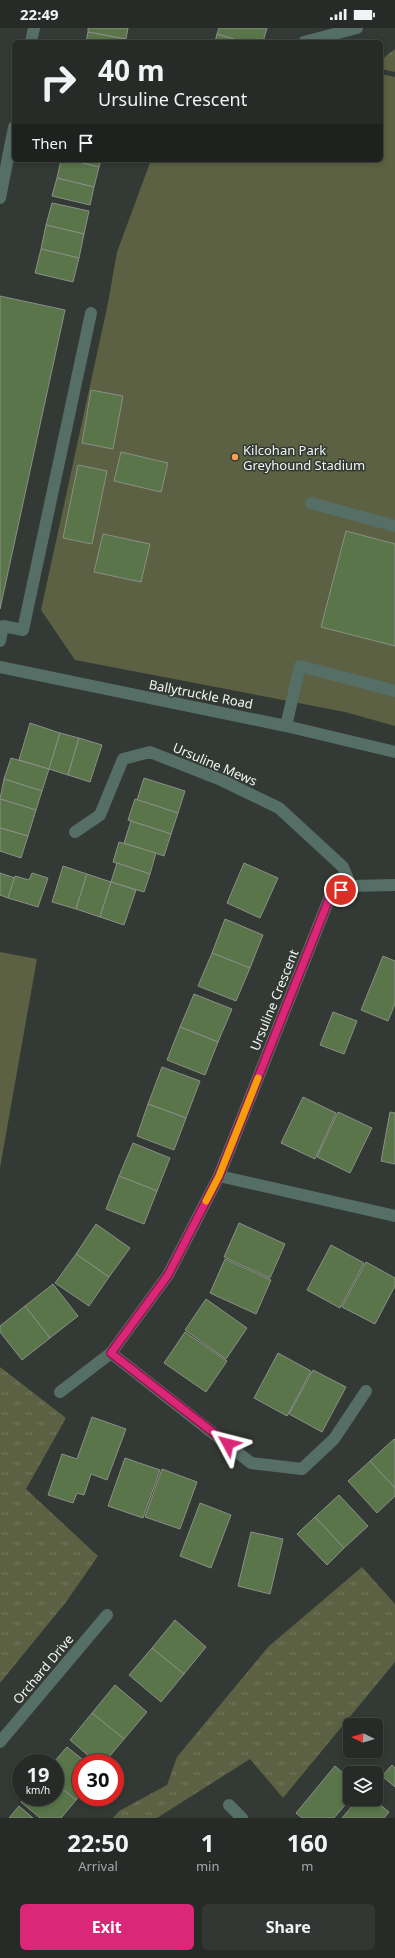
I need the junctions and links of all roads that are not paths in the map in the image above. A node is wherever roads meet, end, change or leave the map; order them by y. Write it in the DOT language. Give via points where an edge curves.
graph roads {
  1 [pos="34,28"];
  2 [pos="357,28"];
  3 [pos="31,40"];
  4 [pos="312,40"];
  5 [pos="12,137"];
  6 [pos="0,198"];
  7 [pos="91,313"];
  8 [pos="311,503"];
  9 [pos="395,526"];
  10 [pos="1,626"];
  11 [pos="0,641"];
  12 [pos="0,667"];
  13 [pos="395,690"];
  14 [pos="286,726"];
  15 [pos="395,752"];
  16 [pos="75,832"];
  17 [pos="395,885"];
  18 [pos="351,886"];
  19 [pos="219,1176"];
  20 [pos="395,1216"];
  21 [pos="111,1353"];
  22 [pos="366,1390"];
  23 [pos="60,1392"];
  24 [pos="107,1615"];
  25 [pos="0,1742"];
  26 [pos="229,1805"];
  27 [pos="242,1818"];
  1 -- 3 [label="street"];
  2 -- 4 [label="street"];
  5 -- 6 [label="street"];
  7 -- 10 [label="street" via="23,630"];
  8 -- 9 [label="street"];
  10 -- 11 [label="street"];
  12 -- 14 [label="street, Ballytruckle Road"];
  13 -- 14 [label="street" via="300,666"];
  14 -- 15 [label="street, Ballytruckle Road"];
  16 -- 18 [label="street, Ursuline Mews" via="100,815 123,759 150,752 221,780 279,808 343,867"];
  17 -- 18 [label="street, Ursuline Crescent"];
  18 -- 19 [label="street, Ursuline Crescent" via="331,894"];
  19 -- 20 [label="street"];
  19 -- 21 [label="street, Ursuline Crescent" via="168,1275"];
  21 -- 22 [label="street" via="251,1463 302,1469 334,1439"];
  21 -- 23 [label="street, Ursuline Crescent"];
  24 -- 25 [label="street, Orchard Drive"];
  26 -- 27 [label="street"];
}
